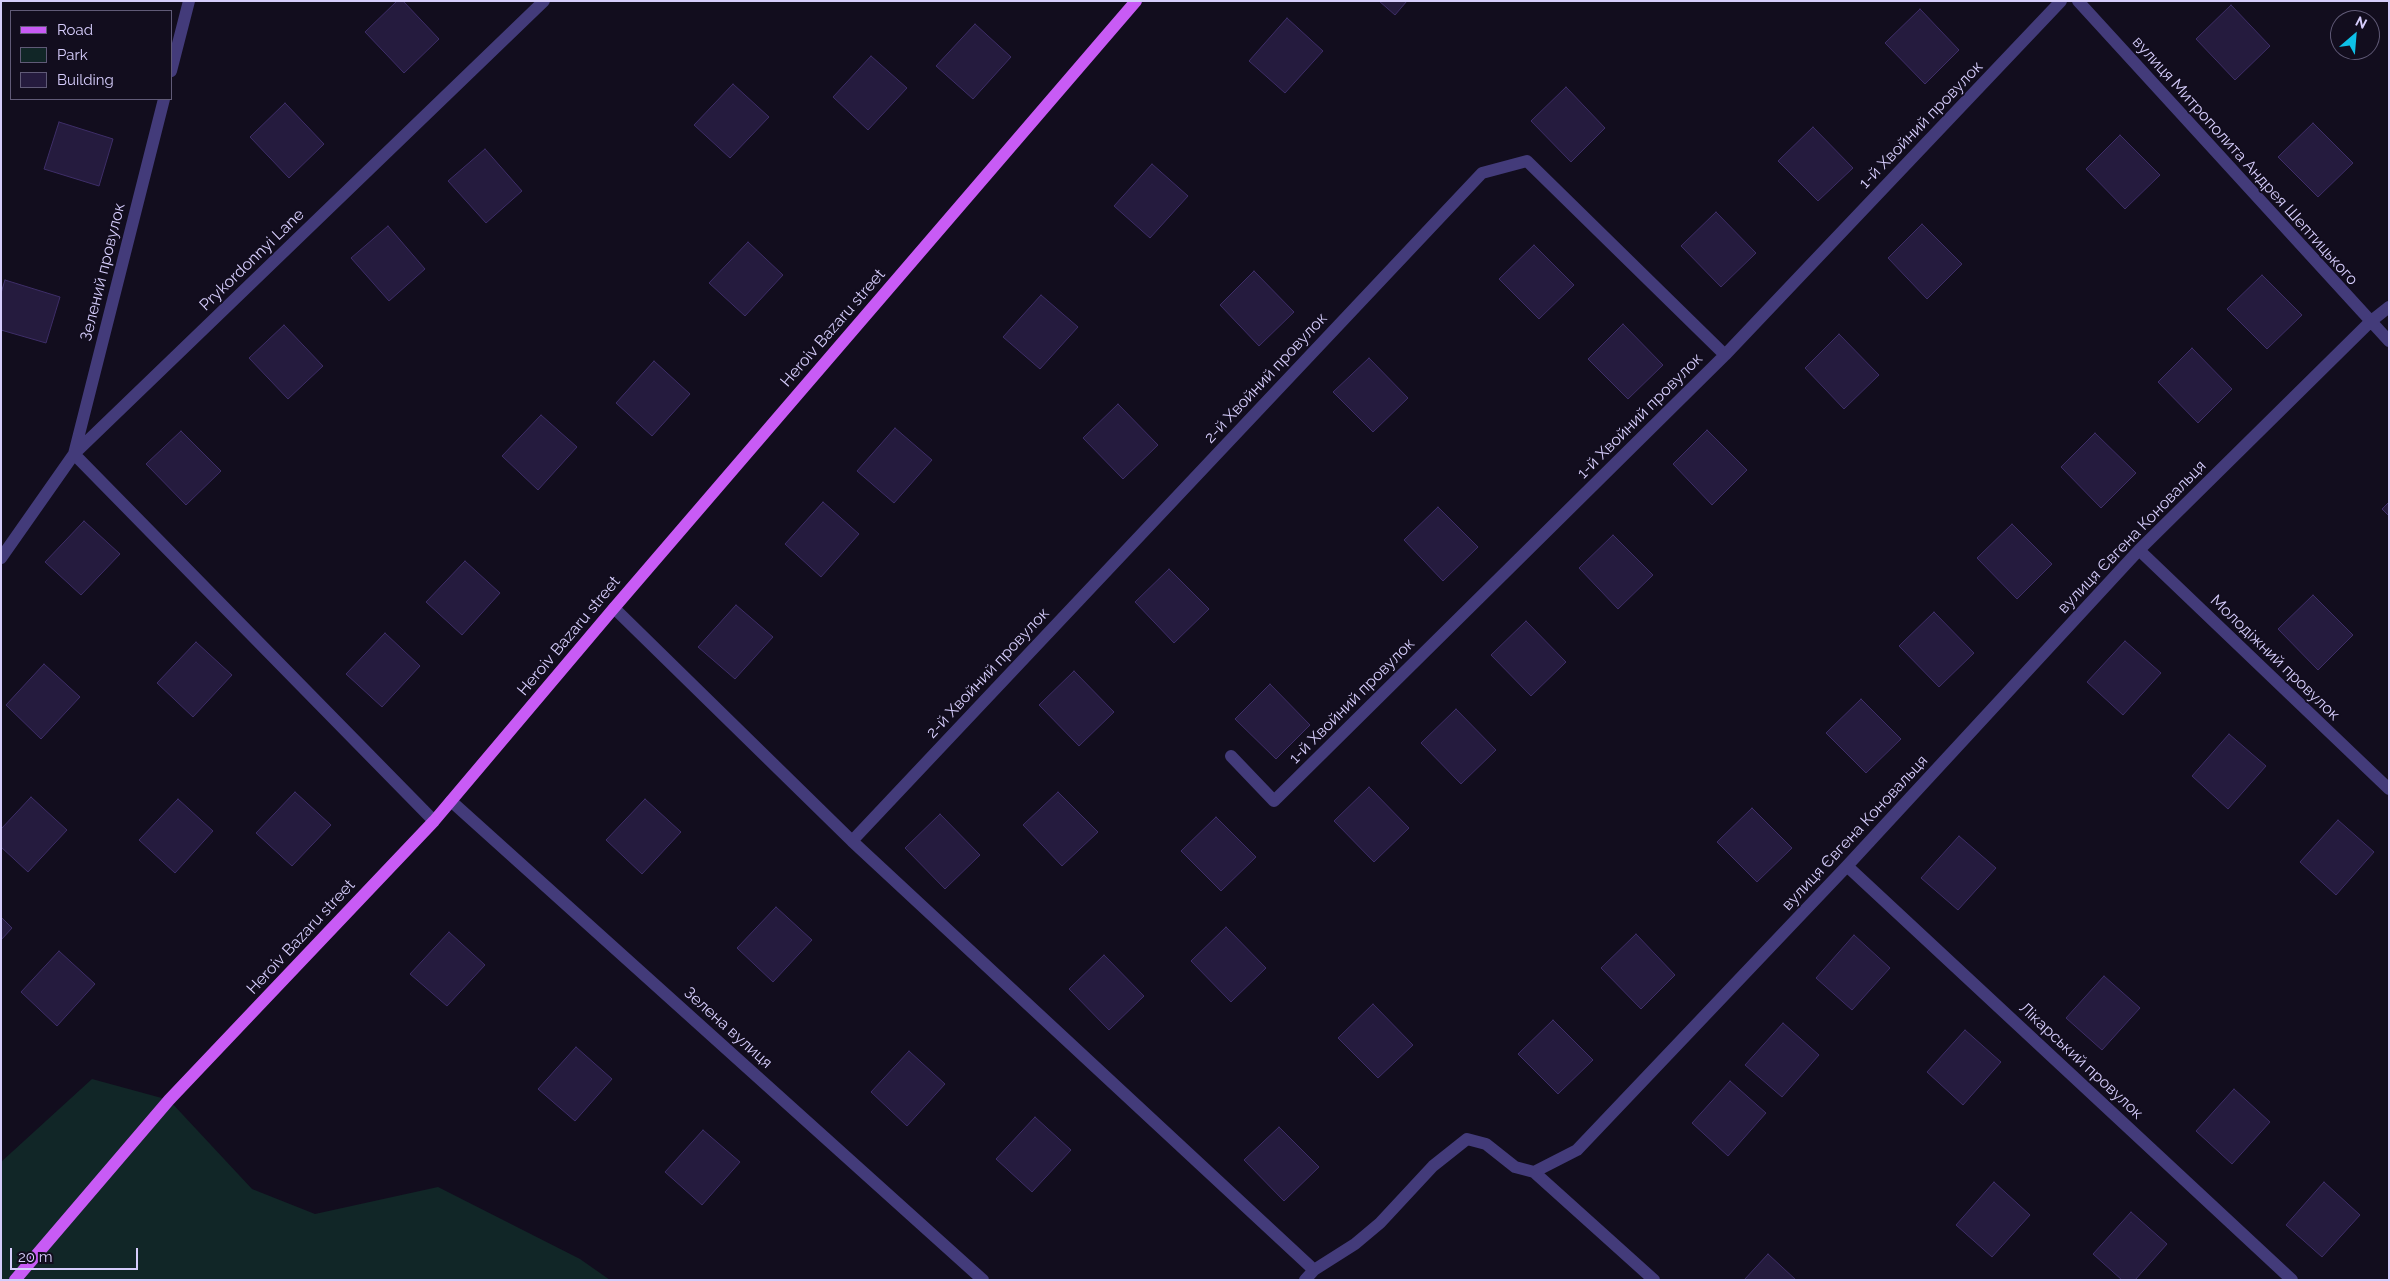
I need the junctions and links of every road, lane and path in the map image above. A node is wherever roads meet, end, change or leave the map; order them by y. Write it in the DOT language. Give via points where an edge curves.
graph roads {
  1 [pos="189,1"];
  2 [pos="544,1"];
  3 [pos="1136,1"];
  4 [pos="2061,1"];
  5 [pos="2078,1"];
  6 [pos="172,68"];
  7 [pos="164,100"];
  8 [pos="2389,307"];
  9 [pos="2370,322"];
  10 [pos="2389,341"];
  11 [pos="1725,355"];
  12 [pos="74,454"];
  13 [pos="2139,550"];
  14 [pos="1,558"];
  15 [pos="614,608"];
  16 [pos="1232,756"];
  17 [pos="2389,789"];
  18 [pos="451,800"];
  19 [pos="434,821"];
  20 [pos="852,841"];
  21 [pos="1847,866"];
  22 [pos="1534,1172"];
  23 [pos="1309,1275"];
  24 [pos="15,1280"];
  25 [pos="983,1280"];
  26 [pos="1654,1280"];
  27 [pos="2292,1280"];
  1 -- 6 [label="street"];
  2 -- 12 [label="street, Prykordonnyi Lane"];
  3 -- 15 [label="main road, Heroiv Bazaru street"];
  4 -- 11 [label="street, 1-й Хвойний провулок"];
  5 -- 9 [label="street, вулиця Митрополита Андрея Шептицького"];
  7 -- 12 [label="street, Зелений провулок"];
  8 -- 9 [label="street, вулиця Євгена Коновальця"];
  9 -- 10 [label="street, вулиця Митрополита Андрея Шептицького"];
  9 -- 13 [label="street, вулиця Євгена Коновальця"];
  11 -- 16 [label="street, 1-й Хвойний провулок" via="1274,800"];
  11 -- 20 [label="street, 2-й Хвойний провулок" via="1527,161 1482,173"];
  12 -- 14 [label="street, Prykordonnyi Lane"];
  12 -- 19 [label="street"];
  13 -- 17 [label="street, Молодіжний провулок"];
  13 -- 21 [label="street, вулиця Євгена Коновальця"];
  15 -- 18 [label="main road, Heroiv Bazaru street"];
  15 -- 20 [label="street"];
  18 -- 19 [label="main road, Heroiv Bazaru street"];
  18 -- 25 [label="street, Зелена вулиця"];
  19 -- 24 [label="main road, Heroiv Bazaru street" via="169,1100"];
  20 -- 23 [label="street"];
  21 -- 22 [label="street, вулиця Євгена Коновальця" via="1578,1150"];
  21 -- 27 [label="street, Лікарський провулок"];
  22 -- 23 [label="street" via="1515,1166 1486,1144 1467,1139 1433,1166 1380,1223"];
  22 -- 26 [label="street"];
}
